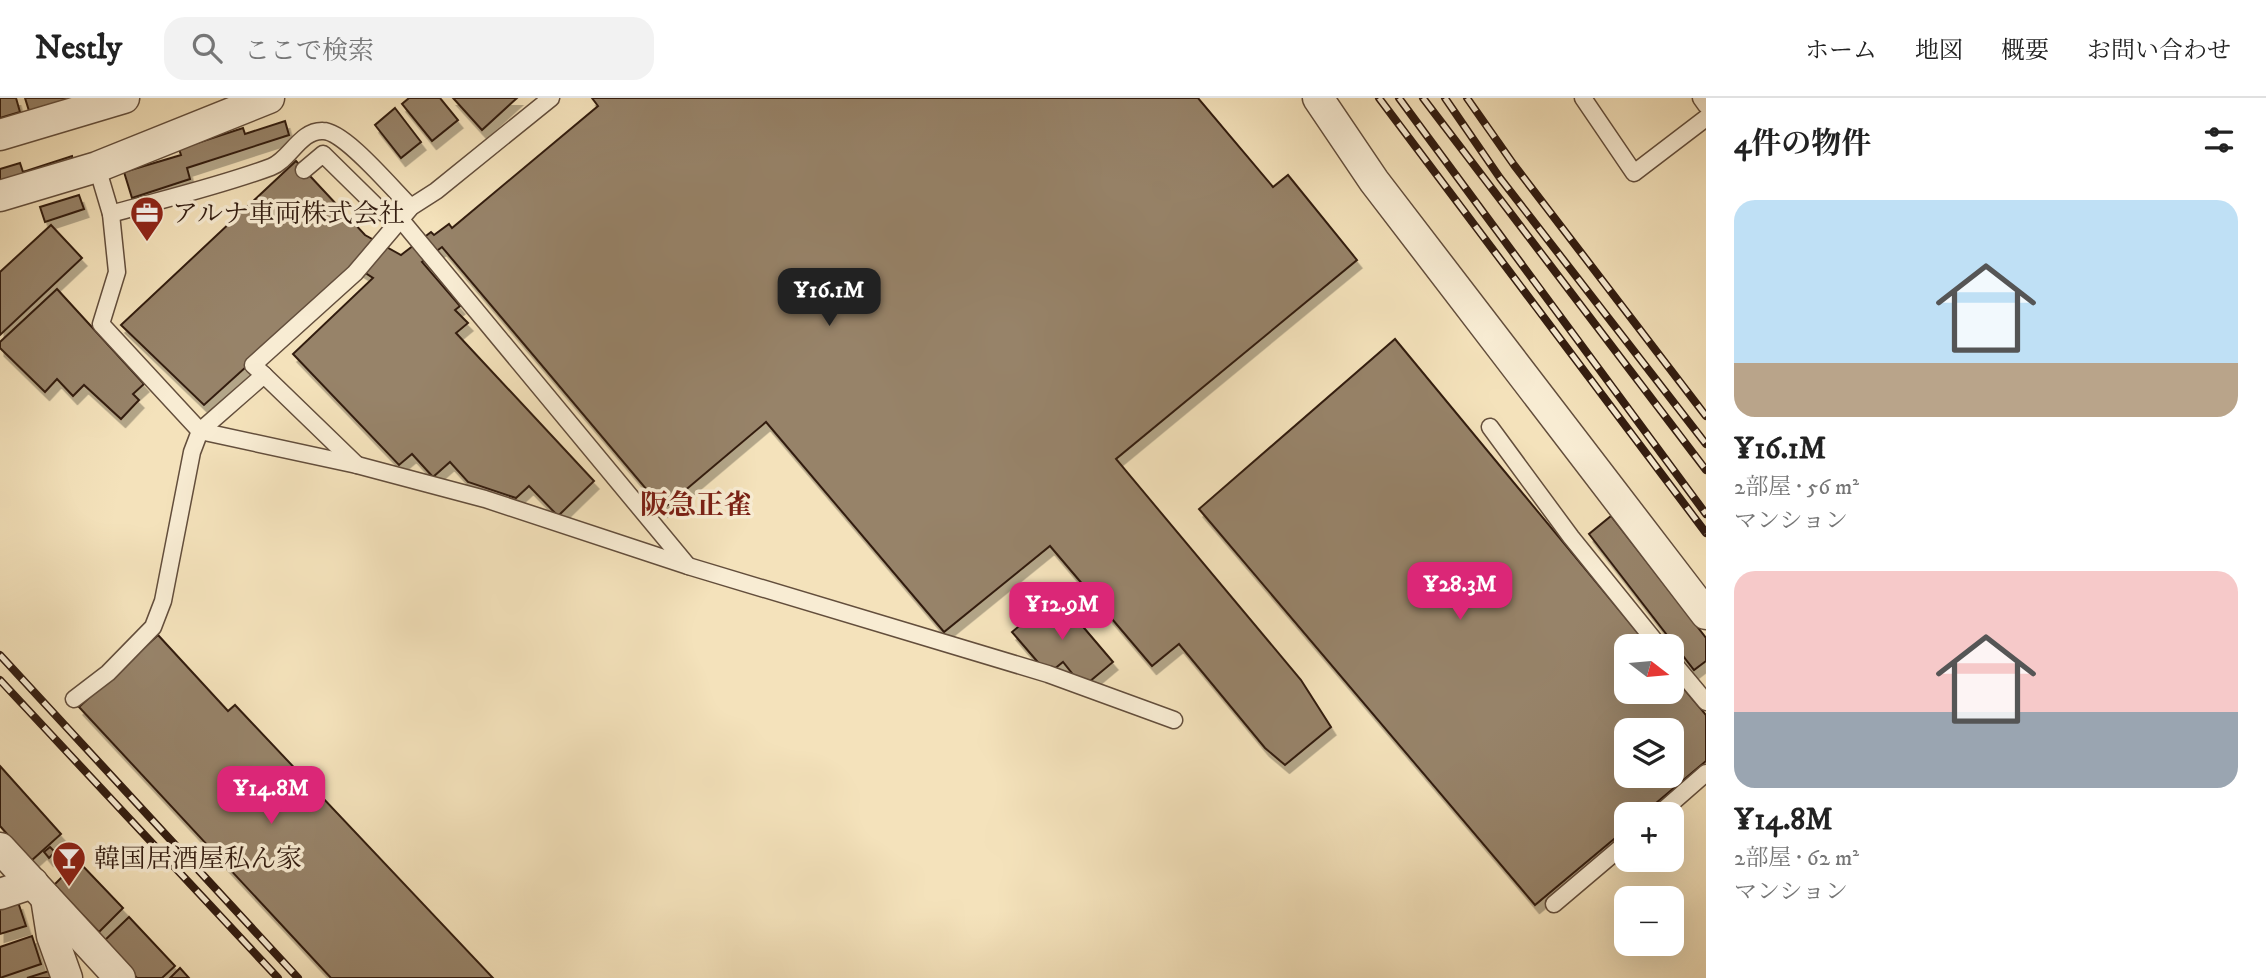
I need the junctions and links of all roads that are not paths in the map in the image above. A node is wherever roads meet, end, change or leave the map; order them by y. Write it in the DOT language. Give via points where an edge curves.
graph roads {
  1 [pos="124,98"];
  2 [pos="551,98"];
  3 [pos="1318,98"];
  4 [pos="1583,98"];
  5 [pos="1702,98"];
  6 [pos="249,101"];
  7 [pos="85,103"];
  8 [pos="1706,105"];
  9 [pos="1706,118"];
  10 [pos="0,135"];
  11 [pos="97,167"];
  12 [pos="304,170"];
  13 [pos="0,196"];
  14 [pos="111,214"];
  15 [pos="406,214"];
  16 [pos="264,375"];
  17 [pos="1490,427"];
  18 [pos="200,431"];
  19 [pos="357,465"];
  20 [pos="688,565"];
  21 [pos="1706,614"];
  22 [pos="1650,634"];
  23 [pos="1684,676"];
  24 [pos="74,699"];
  25 [pos="1706,702"];
  26 [pos="1174,720"];
  27 [pos="1706,773"];
  28 [pos="1673,802"];
  29 [pos="0,848"];
  30 [pos="1614,852"];
  31 [pos="40,890"];
  32 [pos="0,894"];
  33 [pos="1554,904"];
  34 [pos="67,978"];
  35 [pos="120,978"];
  1 -- 7 [label="street"];
  2 -- 15 [label="lane"];
  3 -- 21 [label="street" via="1374,181"];
  4 -- 9 [label="lane" via="1634,173"];
  5 -- 8 [label="lane"];
  6 -- 11 [label="street"];
  7 -- 10 [label="street"];
  11 -- 13 [label="street"];
  11 -- 14 [label="lane"];
  12 -- 15 [label="lane" via="323,154 382,212"];
  14 -- 15 [label="lane" via="275,166 313,132 324,130 352,149"];
  14 -- 18 [label="lane" via="117,272 102,324"];
  15 -- 16 [label="lane" via="355,273 253,365"];
  15 -- 20 [label="lane"];
  16 -- 18 [label="lane"];
  16 -- 19 [label="lane"];
  17 -- 22 [label="lane"];
  18 -- 19 [label="lane"];
  18 -- 24 [label="lane" via="163,601 153,627 108,673"];
  19 -- 20 [label="lane" via="485,499"];
  20 -- 26 [label="lane" via="1048,674"];
  23 -- 25 [label="lane"];
  27 -- 28 [label="lane"];
  29 -- 31 [label="street"];
  30 -- 33 [label="lane"];
  31 -- 32 [label="street"];
  31 -- 34 [label="street"];
  31 -- 35 [label="street"];
}
